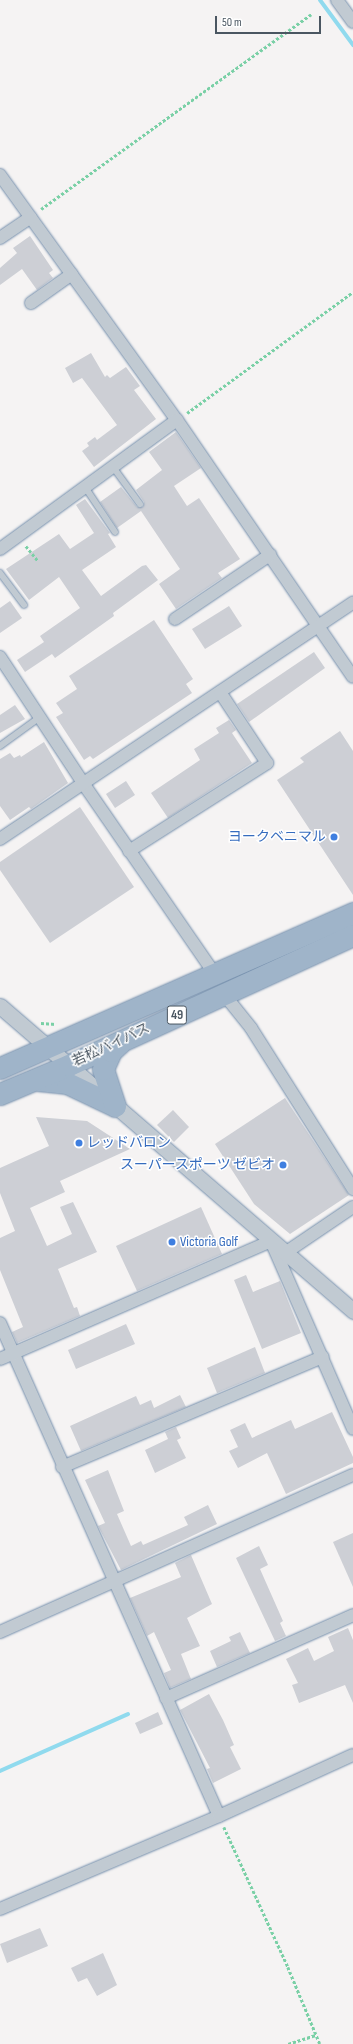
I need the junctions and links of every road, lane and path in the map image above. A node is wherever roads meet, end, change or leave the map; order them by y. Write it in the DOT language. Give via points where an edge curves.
graph roads {
  1 [pos="337,0"];
  2 [pos="311,14"];
  3 [pos="353,22"];
  4 [pos="0,175"];
  5 [pos="30,217"];
  6 [pos="0,238"];
  7 [pos="72,274"];
  8 [pos="353,292"];
  9 [pos="31,303"];
  10 [pos="177,420"];
  11 [pos="113,467"];
  12 [pos="85,487"];
  13 [pos="140,504"];
  14 [pos="115,532"];
  15 [pos="18,536"];
  16 [pos="0,549"];
  17 [pos="270,555"];
  18 [pos="38,561"];
  19 [pos="0,574"];
  20 [pos="353,603"];
  21 [pos="24,605"];
  22 [pos="176,619"];
  23 [pos="319,626"];
  24 [pos="0,657"];
  25 [pos="353,677"];
  26 [pos="220,692"];
  27 [pos="40,718"];
  28 [pos="0,746"];
  29 [pos="83,783"];
  30 [pos="0,839"];
  31 [pos="130,851"];
  32 [pos="353,913"];
  33 [pos="353,935"];
  34 [pos="214,973"];
  35 [pos="223,994"];
  36 [pos="0,1006"];
  37 [pos="36,1022"];
  38 [pos="59,1024"];
  39 [pos="123,1040"];
  40 [pos="47,1048"];
  41 [pos="68,1065"];
  42 [pos="0,1068"];
  43 [pos="30,1081"];
  44 [pos="0,1094"];
  45 [pos="115,1106"];
  46 [pos="353,1189"];
  47 [pos="353,1208"];
  48 [pos="271,1241"];
  49 [pos="285,1253"];
  50 [pos="353,1311"];
  51 [pos="0,1323"];
  52 [pos="14,1353"];
  53 [pos="323,1357"];
  54 [pos="0,1359"];
  55 [pos="353,1429"];
  56 [pos="62,1468"];
  57 [pos="353,1475"];
  58 [pos="115,1580"];
  59 [pos="353,1615"];
  60 [pos="0,1632"];
  61 [pos="166,1698"];
  62 [pos="353,1756"];
  63 [pos="219,1816"];
  64 [pos="0,1909"];
  65 [pos="316,2035"];
  66 [pos="288,2044"];
  67 [pos="320,2044"];
  1 -- 3 [label="street"];
  2 -- 5 [label="path"];
  4 -- 5 [label="street"];
  5 -- 6 [label="street"];
  5 -- 7 [label="street"];
  7 -- 9 [label="street"];
  7 -- 10 [label="street"];
  8 -- 10 [label="path"];
  10 -- 11 [label="street"];
  10 -- 17 [label="street"];
  11 -- 12 [label="street"];
  11 -- 13 [label="lane"];
  12 -- 14 [label="lane"];
  12 -- 15 [label="street"];
  15 -- 16 [label="street"];
  15 -- 18 [label="path"];
  17 -- 22 [label="street"];
  17 -- 23 [label="street"];
  19 -- 21 [label="lane"];
  20 -- 23 [label="street"];
  23 -- 25 [label="street"];
  23 -- 26 [label="street"];
  24 -- 27 [label="street"];
  26 -- 29 [label="street"];
  26 -- 31 [label="street" via="268,763"];
  27 -- 28 [label="lane"];
  27 -- 29 [label="street"];
  29 -- 30 [label="street"];
  29 -- 31 [label="street"];
  31 -- 34 [label="street"];
  32 -- 34 [label="highway, 若松バイパス / 49"];
  33 -- 35 [label="highway, 若松バイパス / 49"];
  34 -- 40 [label="highway, 若松バイパス / 49"];
  35 -- 39 [label="highway, 若松バイパス / 49"];
  35 -- 46 [label="street" via="251,1028"];
  36 -- 40 [label="street"];
  37 -- 38 [label="path"];
  39 -- 41 [label="highway, 若松バイパス / 49"];
  39 -- 45 [label="highway" via="111,1051 103,1069"];
  40 -- 41 [label="street"];
  40 -- 42 [label="highway, 若松バイパス / 49"];
  41 -- 43 [label="highway, 若松バイパス / 49"];
  41 -- 45 [label="street"];
  43 -- 44 [label="highway, 若松バイパス / 49"];
  43 -- 45 [label="highway" via="67,1082"];
  45 -- 48 [label="street"];
  47 -- 49 [label="street"];
  48 -- 49 [label="street"];
  48 -- 52 [label="street"];
  48 -- 53 [label="street"];
  49 -- 50 [label="street"];
  51 -- 52 [label="street"];
  52 -- 54 [label="street"];
  52 -- 56 [label="street"];
  53 -- 55 [label="street"];
  53 -- 56 [label="street"];
  56 -- 58 [label="street"];
  57 -- 58 [label="street"];
  58 -- 60 [label="street"];
  58 -- 61 [label="street"];
  59 -- 61 [label="street"];
  61 -- 63 [label="street"];
  62 -- 63 [label="street"];
  63 -- 64 [label="street"];
  63 -- 65 [label="path"];
  65 -- 66 [label="path"];
  65 -- 67 [label="path"];
}
